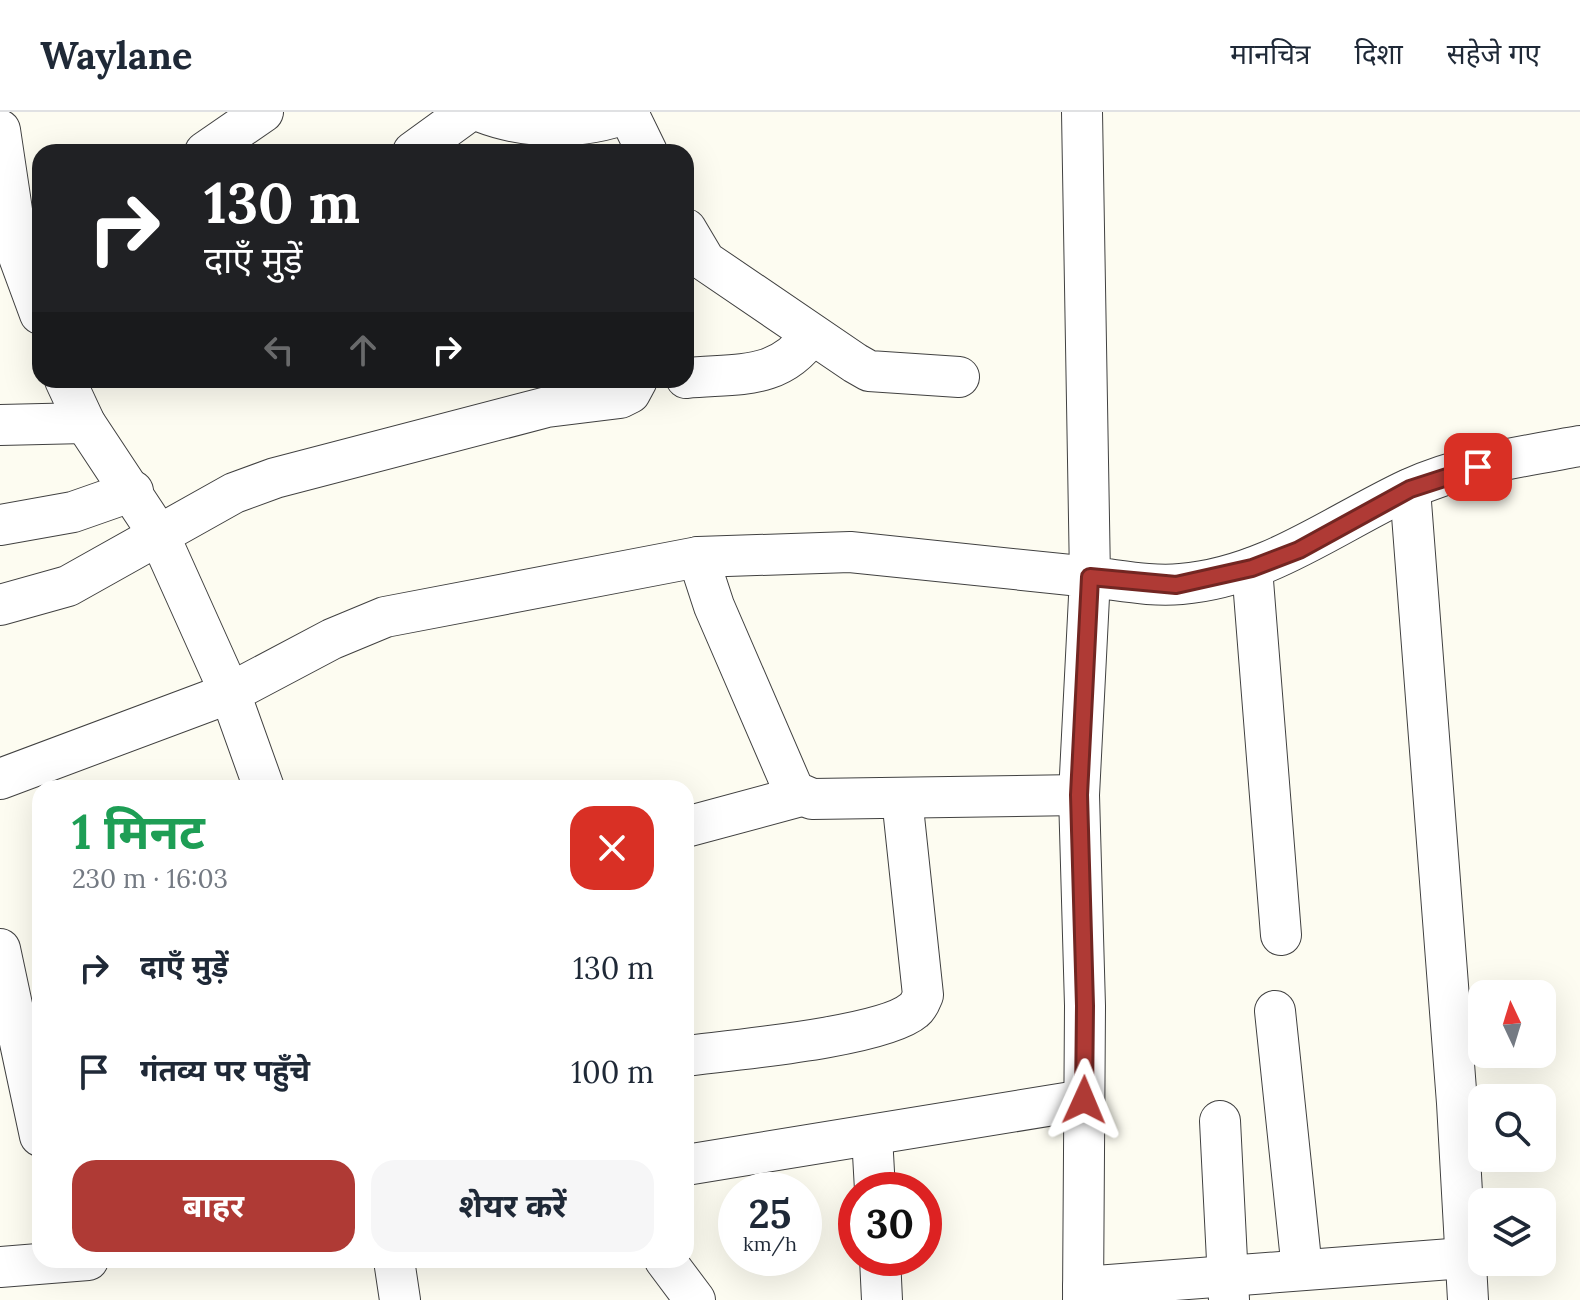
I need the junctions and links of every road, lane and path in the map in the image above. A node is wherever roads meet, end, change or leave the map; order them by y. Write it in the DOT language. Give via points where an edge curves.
graph roads {
  1 [pos="263,112"];
  2 [pos="468,112"];
  3 [pos="629,112"];
  4 [pos="1082,112"];
  5 [pos="502,129"];
  6 [pos="0,130"];
  7 [pos="217,144"];
  8 [pos="424,144"];
  9 [pos="643,144"];
  10 [pos="29,237"];
  11 [pos="694,248"];
  12 [pos="32,293"];
  13 [pos="811,335"];
  14 [pos="694,377"];
  15 [pos="959,377"];
  16 [pos="69,388"];
  17 [pos="638,388"];
  18 [pos="545,394"];
  19 [pos="85,423"];
  20 [pos="0,425"];
  21 [pos="1580,446"];
  22 [pos="1410,489"];
  23 [pos="133,491"];
  24 [pos="0,525"];
  25 [pos="159,535"];
  26 [pos="698,557"];
  27 [pos="1252,568"];
  28 [pos="1090,577"];
  29 [pos="0,605"];
  30 [pos="230,693"];
  31 [pos="0,779"];
  32 [pos="261,780"];
  33 [pos="1079,795"];
  34 [pos="801,796"];
  35 [pos="902,798"];
  36 [pos="694,825"];
  37 [pos="1281,935"];
  38 [pos="0,949"];
  39 [pos="1275,1011"];
  40 [pos="694,1055"];
  41 [pos="32,1099"];
  42 [pos="1084,1100"];
  43 [pos="1220,1121"];
  44 [pos="872,1136"];
  45 [pos="694,1164"];
  46 [pos="874,1172"];
  47 [pos="1464,1258"];
  48 [pos="32,1264"];
  49 [pos="0,1267"];
  50 [pos="395,1268"];
  51 [pos="671,1268"];
  52 [pos="1302,1270"];
  53 [pos="881,1276"];
  54 [pos="1366,1282"];
  55 [pos="1228,1288"];
  56 [pos="1083,1293"];
  57 [pos="400,1300"];
  58 [pos="695,1300"];
  59 [pos="882,1300"];
  60 [pos="1468,1300"];
  1 -- 7 [label="street"];
  2 -- 8 [label="street"];
  3 -- 5 [label="street" via="572,125"];
  3 -- 9 [label="street"];
  4 -- 28 [label="street"];
  6 -- 10 [label="street"];
  10 -- 12 [label="street" via="22,267"];
  11 -- 13 [label="street"];
  13 -- 14 [label="street" via="799,353 775,369"];
  13 -- 15 [label="street" via="869,371"];
  16 -- 19 [label="street"];
  17 -- 18 [label="street" via="620,398"];
  18 -- 25 [label="street" via="275,478 234,493"];
  19 -- 20 [label="street"];
  19 -- 23 [label="street"];
  21 -- 22 [label="street" via="1455,473"];
  22 -- 27 [label="street" via="1299,550"];
  22 -- 47 [label="street"];
  23 -- 24 [label="street" via="73,512"];
  23 -- 25 [label="street"];
  25 -- 29 [label="street" via="68,586"];
  25 -- 30 [label="street"];
  26 -- 28 [label="street" via="850,552"];
  26 -- 30 [label="street" via="385,617"];
  26 -- 34 [label="street" via="752,696 794,791"];
  27 -- 28 [label="street" via="1176,585"];
  27 -- 37 [label="street"];
  28 -- 33 [label="street"];
  30 -- 31 [label="street"];
  30 -- 32 [label="street"];
  33 -- 35 [label="street"];
  33 -- 42 [label="street"];
  34 -- 35 [label="street"];
  34 -- 36 [label="street"];
  35 -- 40 [label="street" via="923,995 914,1010 829,1037"];
  38 -- 41 [label="street"];
  39 -- 52 [label="street"];
  42 -- 44 [label="street"];
  42 -- 56 [label="street"];
  43 -- 55 [label="street"];
  44 -- 45 [label="street"];
  44 -- 46 [label="street"];
  47 -- 54 [label="street"];
  47 -- 60 [label="street"];
  48 -- 49 [label="street"];
  50 -- 57 [label="street"];
  51 -- 58 [label="street"];
  52 -- 54 [label="street"];
  52 -- 55 [label="street"];
  53 -- 59 [label="street"];
  55 -- 56 [label="street"];
}
